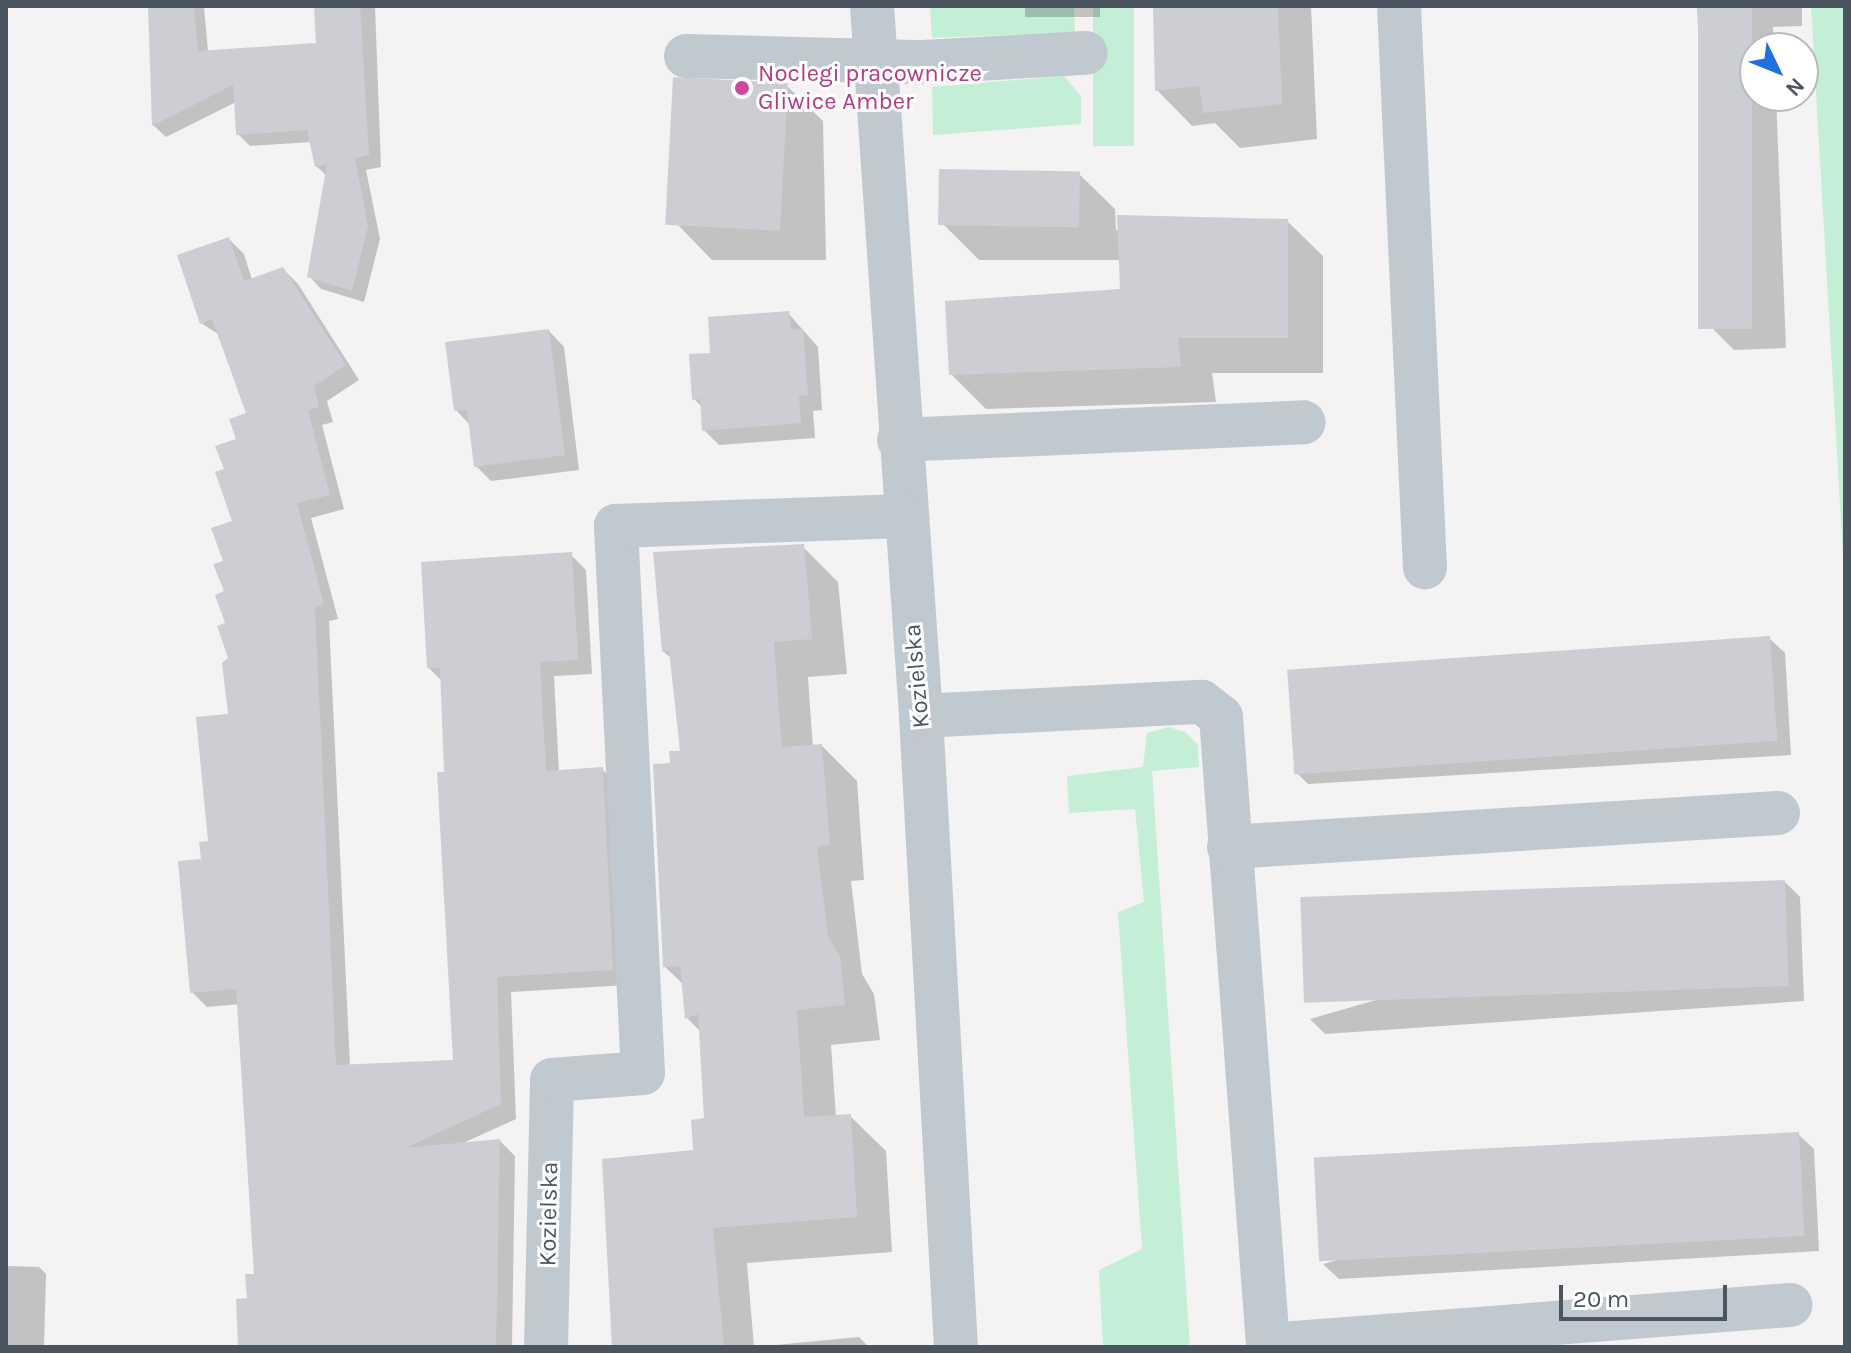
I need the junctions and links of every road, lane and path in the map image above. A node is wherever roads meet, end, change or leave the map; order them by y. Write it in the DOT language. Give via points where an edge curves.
graph roads {
  1 [pos="872,6"];
  2 [pos="1399,6"];
  3 [pos="1086,53"];
  4 [pos="686,56"];
  5 [pos="873,57"];
  6 [pos="1304,422"];
  7 [pos="899,440"];
  8 [pos="904,516"];
  9 [pos="1425,567"];
  10 [pos="921,716"];
  11 [pos="1778,813"];
  12 [pos="1229,847"];
  13 [pos="1790,1305"];
  14 [pos="546,1347"];
  15 [pos="956,1347"];
  1 -- 5 [label="lane, Kozielska"];
  2 -- 9 [label="lane"];
  3 -- 5 [label="lane" via="923,62"];
  4 -- 5 [label="lane"];
  5 -- 7 [label="lane, Kozielska"];
  6 -- 7 [label="lane"];
  7 -- 8 [label="lane, Kozielska"];
  8 -- 10 [label="lane, Kozielska"];
  8 -- 14 [label="lane, Kozielska" via="616,526 643,1073 552,1080"];
  10 -- 12 [label="lane" via="1202,702 1221,717"];
  10 -- 15 [label="lane, Kozielska"];
  11 -- 12 [label="lane"];
  12 -- 13 [label="lane" via="1268,1345"];
}
